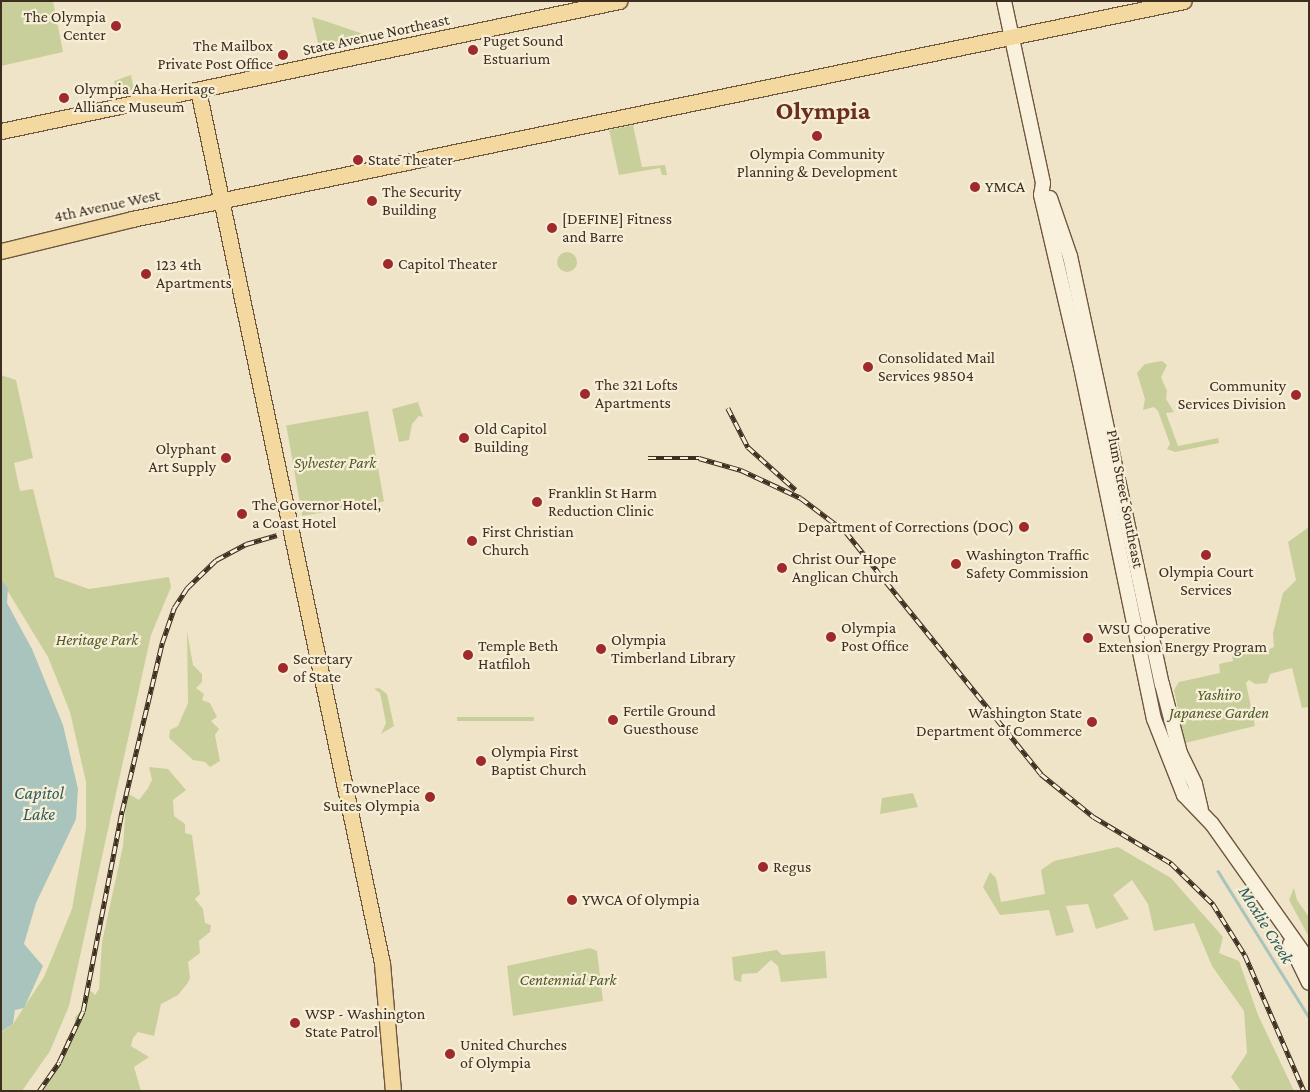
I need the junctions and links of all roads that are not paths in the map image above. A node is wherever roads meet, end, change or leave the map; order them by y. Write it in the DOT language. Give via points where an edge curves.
graph roads {
  1 [pos="619,1"];
  2 [pos="1004,1"];
  3 [pos="1184,1"];
  4 [pos="1012,37"];
  5 [pos="198,90"];
  6 [pos="1,131"];
  7 [pos="222,200"];
  8 [pos="1,237"];
  9 [pos="19,244"];
  10 [pos="1,251"];
  11 [pos="1286,932"];
  12 [pos="1309,961"];
  13 [pos="1309,983"];
  14 [pos="393,1091"];
  1 -- 5 [label="main road, State Avenue Northeast"];
  2 -- 4 [label="main road, Plum Street Southeast"];
  3 -- 4 [label="main road, 4th Avenue West"];
  4 -- 7 [label="main road, 4th Avenue West"];
  4 -- 11 [label="main road, Plum Street Southeast" via="1043,183 1070,256 1162,684 1180,753 1195,784 1201,809"];
  5 -- 6 [label="main road, State Avenue Northeast"];
  5 -- 7 [label="main road"];
  7 -- 9 [label="main road, 4th Avenue West"];
  7 -- 14 [label="main road" via="382,963"];
  8 -- 9 [label="main road"];
  9 -- 10 [label="main road, 4th Avenue West"];
  11 -- 12 [label="main road, Plum Street Southeast"];
  11 -- 13 [label="main road"];
}
